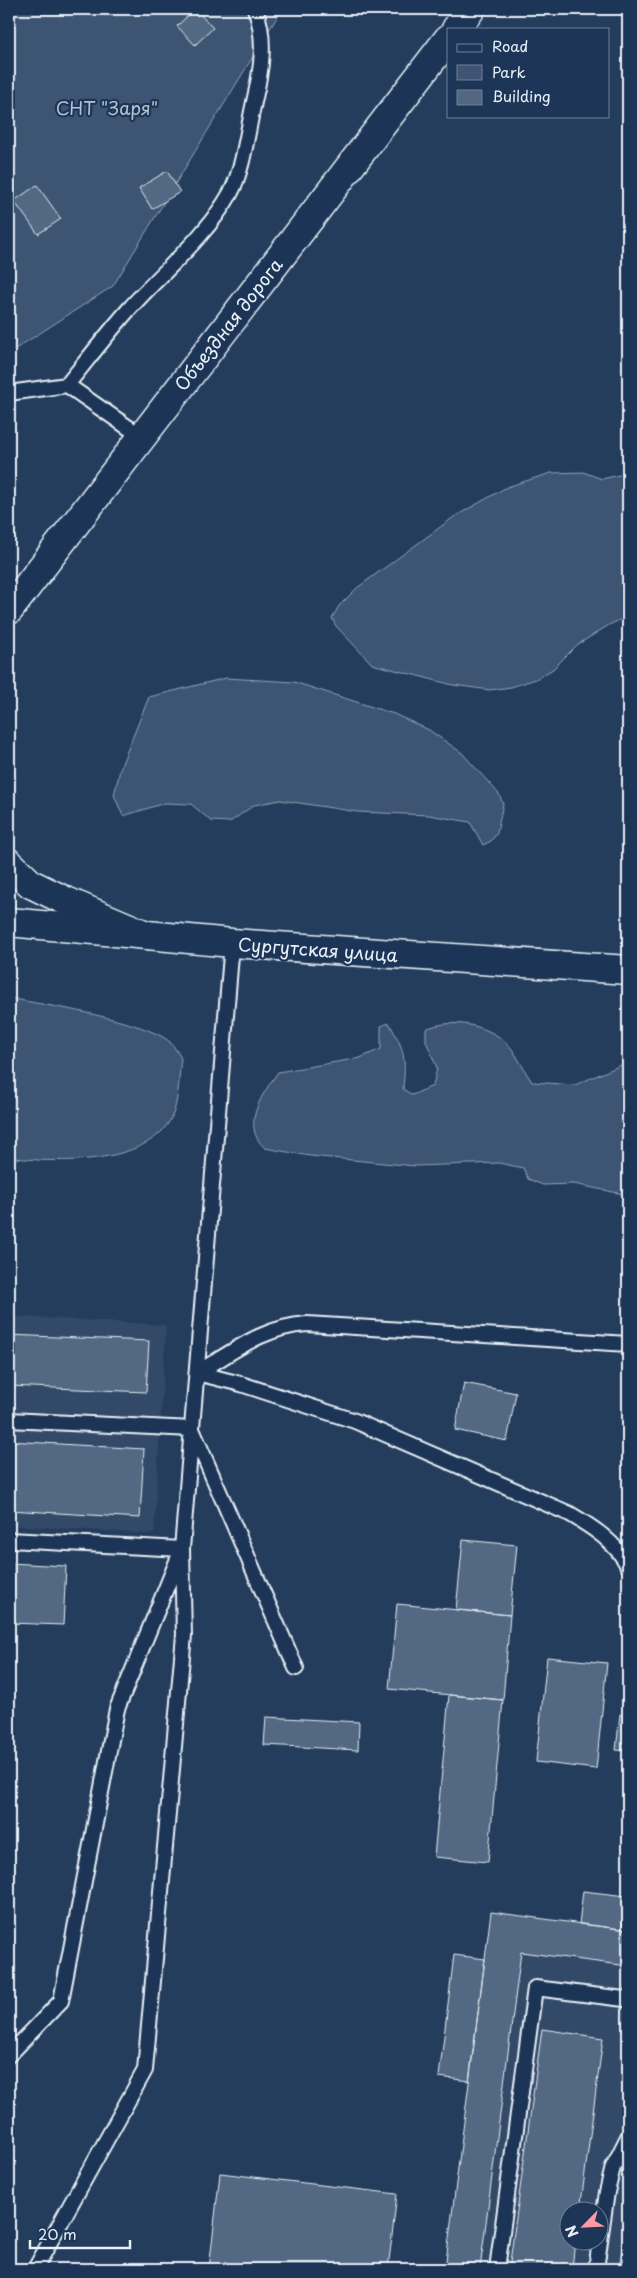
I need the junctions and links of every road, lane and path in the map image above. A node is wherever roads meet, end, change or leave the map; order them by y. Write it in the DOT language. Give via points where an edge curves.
graph roads {
  1 [pos="255,9"];
  2 [pos="471,9"];
  3 [pos="457,28"];
  4 [pos="447,40"];
  5 [pos="67,385"];
  6 [pos="9,393"];
  7 [pos="142,437"];
  8 [pos="10,608"];
  9 [pos="9,863"];
  10 [pos="9,922"];
  11 [pos="146,935"];
  12 [pos="232,943"];
  13 [pos="628,970"];
  14 [pos="628,1344"];
  15 [pos="197,1373"];
  16 [pos="9,1420"];
  17 [pos="192,1429"];
  18 [pos="9,1540"];
  19 [pos="182,1549"];
  20 [pos="628,1566"];
  21 [pos="296,1668"];
  22 [pos="628,1998"];
  23 [pos="9,2054"];
  24 [pos="628,2137"];
  25 [pos="35,2269"];
  26 [pos="497,2269"];
  27 [pos="596,2269"];
  1 -- 5 [label="lane" via="262,48 260,76 231,193 210,225 129,309"];
  2 -- 3 [label="main road"];
  4 -- 7 [label="main road, Объездная дорога"];
  5 -- 6 [label="lane"];
  5 -- 7 [label="lane"];
  7 -- 8 [label="main road, Объездная дорога"];
  9 -- 11 [label="main road" via="32,884"];
  10 -- 11 [label="main road, Сургутская улица"];
  11 -- 12 [label="main road, Сургутская улица"];
  12 -- 13 [label="main road, Сургутская улица"];
  12 -- 15 [label="lane"];
  14 -- 15 [label="lane" via="288,1325 262,1333"];
  15 -- 17 [label="lane"];
  15 -- 20 [label="lane" via="355,1421 570,1514 594,1528 613,1545"];
  16 -- 17 [label="lane"];
  17 -- 19 [label="lane"];
  17 -- 21 [label="lane"];
  18 -- 19 [label="lane"];
  19 -- 23 [label="lane" via="117,1709 61,2001"];
  19 -- 25 [label="lane" via="184,1635 145,2070"];
  22 -- 26 [label="lane" via="535,1988"];
  24 -- 27 [label="lane" via="612,2167"];
}
